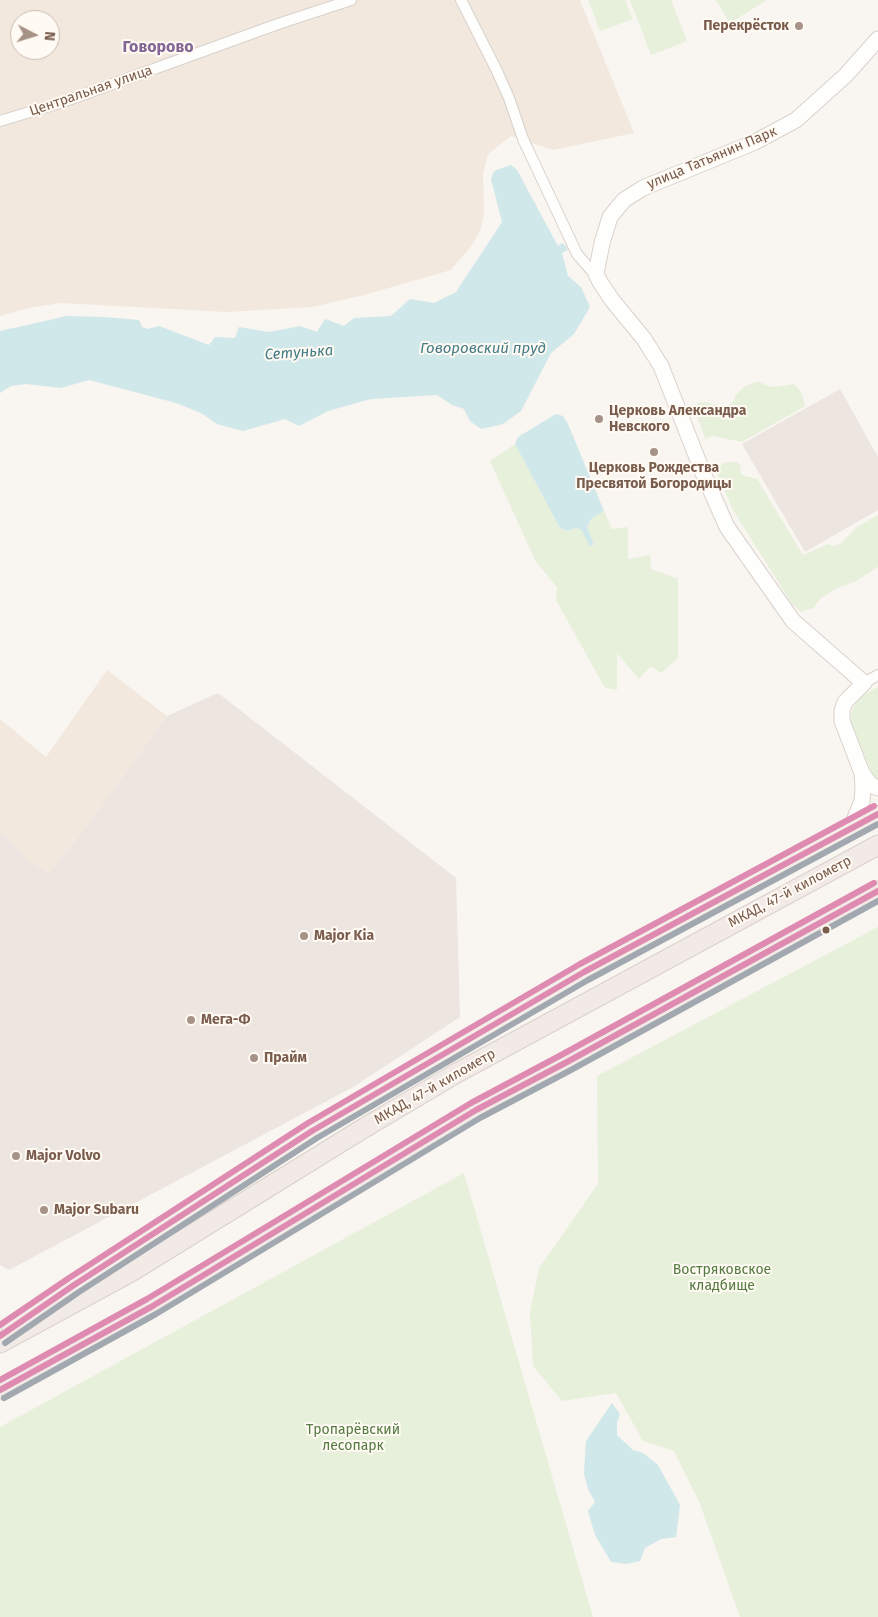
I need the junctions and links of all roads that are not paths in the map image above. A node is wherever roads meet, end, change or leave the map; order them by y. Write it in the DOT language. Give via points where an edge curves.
graph roads {
  1 [pos="351,0"];
  2 [pos="461,0"];
  3 [pos="878,39"];
  4 [pos="0,121"];
  5 [pos="596,274"];
  6 [pos="878,675"];
  7 [pos="864,683"];
  8 [pos="862,773"];
  9 [pos="878,788"];
  10 [pos="878,814"];
  11 [pos="844,833"];
  12 [pos="878,845"];
  13 [pos="878,891"];
  14 [pos="0,1336"];
  15 [pos="0,1343"];
  16 [pos="0,1390"];
  1 -- 4 [label="street, Центральная улица" via="63,102"];
  2 -- 5 [label="street" via="506,90 523,139 576,254"];
  3 -- 5 [label="street, улица Татьянин Парк" via="796,120 755,142 643,188 624,200 610,217"];
  5 -- 7 [label="street" via="661,366 727,526 793,621"];
  6 -- 7 [label="street"];
  7 -- 8 [label="street" via="845,702 842,711 842,721"];
  8 -- 9 [label="street" via="871,785"];
  8 -- 11 [label="street" via="864,788 858,814"];
  10 -- 11 [label="main road"];
  11 -- 14 [label="main road" via="584,972 312,1131"];
  12 -- 15 [label="highway, МКАД, 47-й километр" via="455,1074 131,1272"];
  13 -- 16 [label="highway" via="476,1110 151,1307"];
}
